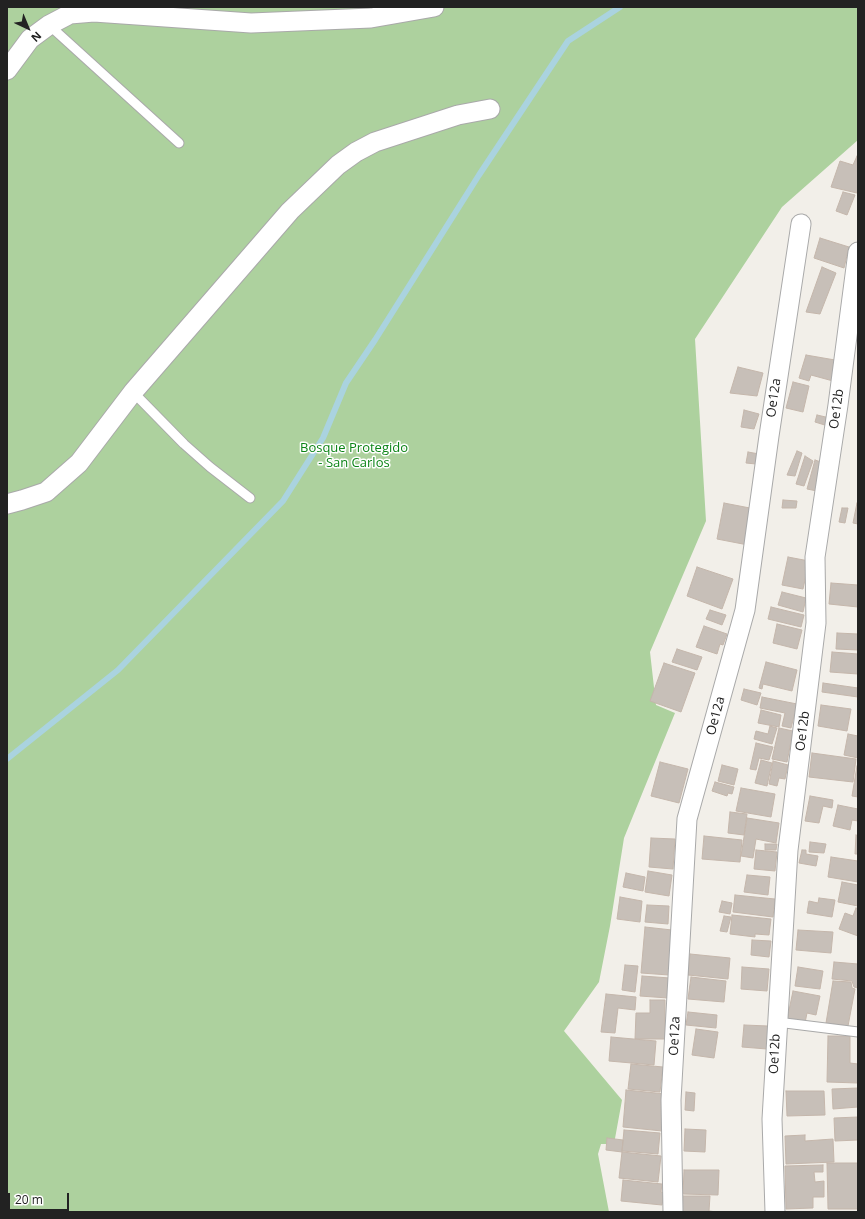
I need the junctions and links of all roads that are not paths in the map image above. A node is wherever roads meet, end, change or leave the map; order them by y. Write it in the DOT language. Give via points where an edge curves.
graph roads {
  1 [pos="434,7"];
  2 [pos="49,25"];
  3 [pos="7,70"];
  4 [pos="490,109"];
  5 [pos="179,143"];
  6 [pos="802,224"];
  7 [pos="858,252"];
  8 [pos="133,392"];
  9 [pos="250,498"];
  10 [pos="7,504"];
  11 [pos="777,1022"];
  12 [pos="858,1032"];
  13 [pos="673,1212"];
  14 [pos="775,1212"];
  1 -- 2 [label="street" via="371,18 251,23 94,12 70,14"];
  2 -- 3 [label="street" via="30,39"];
  2 -- 5 [label="lane"];
  4 -- 8 [label="street" via="458,115 375,142 338,165 290,211"];
  6 -- 13 [label="street, Oe12a" via="745,610 687,819 671,1100"];
  7 -- 11 [label="street, Oe12b" via="815,557 816,623 788,850"];
  8 -- 9 [label="lane" via="184,444"];
  8 -- 10 [label="street" via="79,464 46,492"];
  11 -- 12 [label="lane"];
  11 -- 14 [label="street, Oe12b" via="772,1120"];
}
